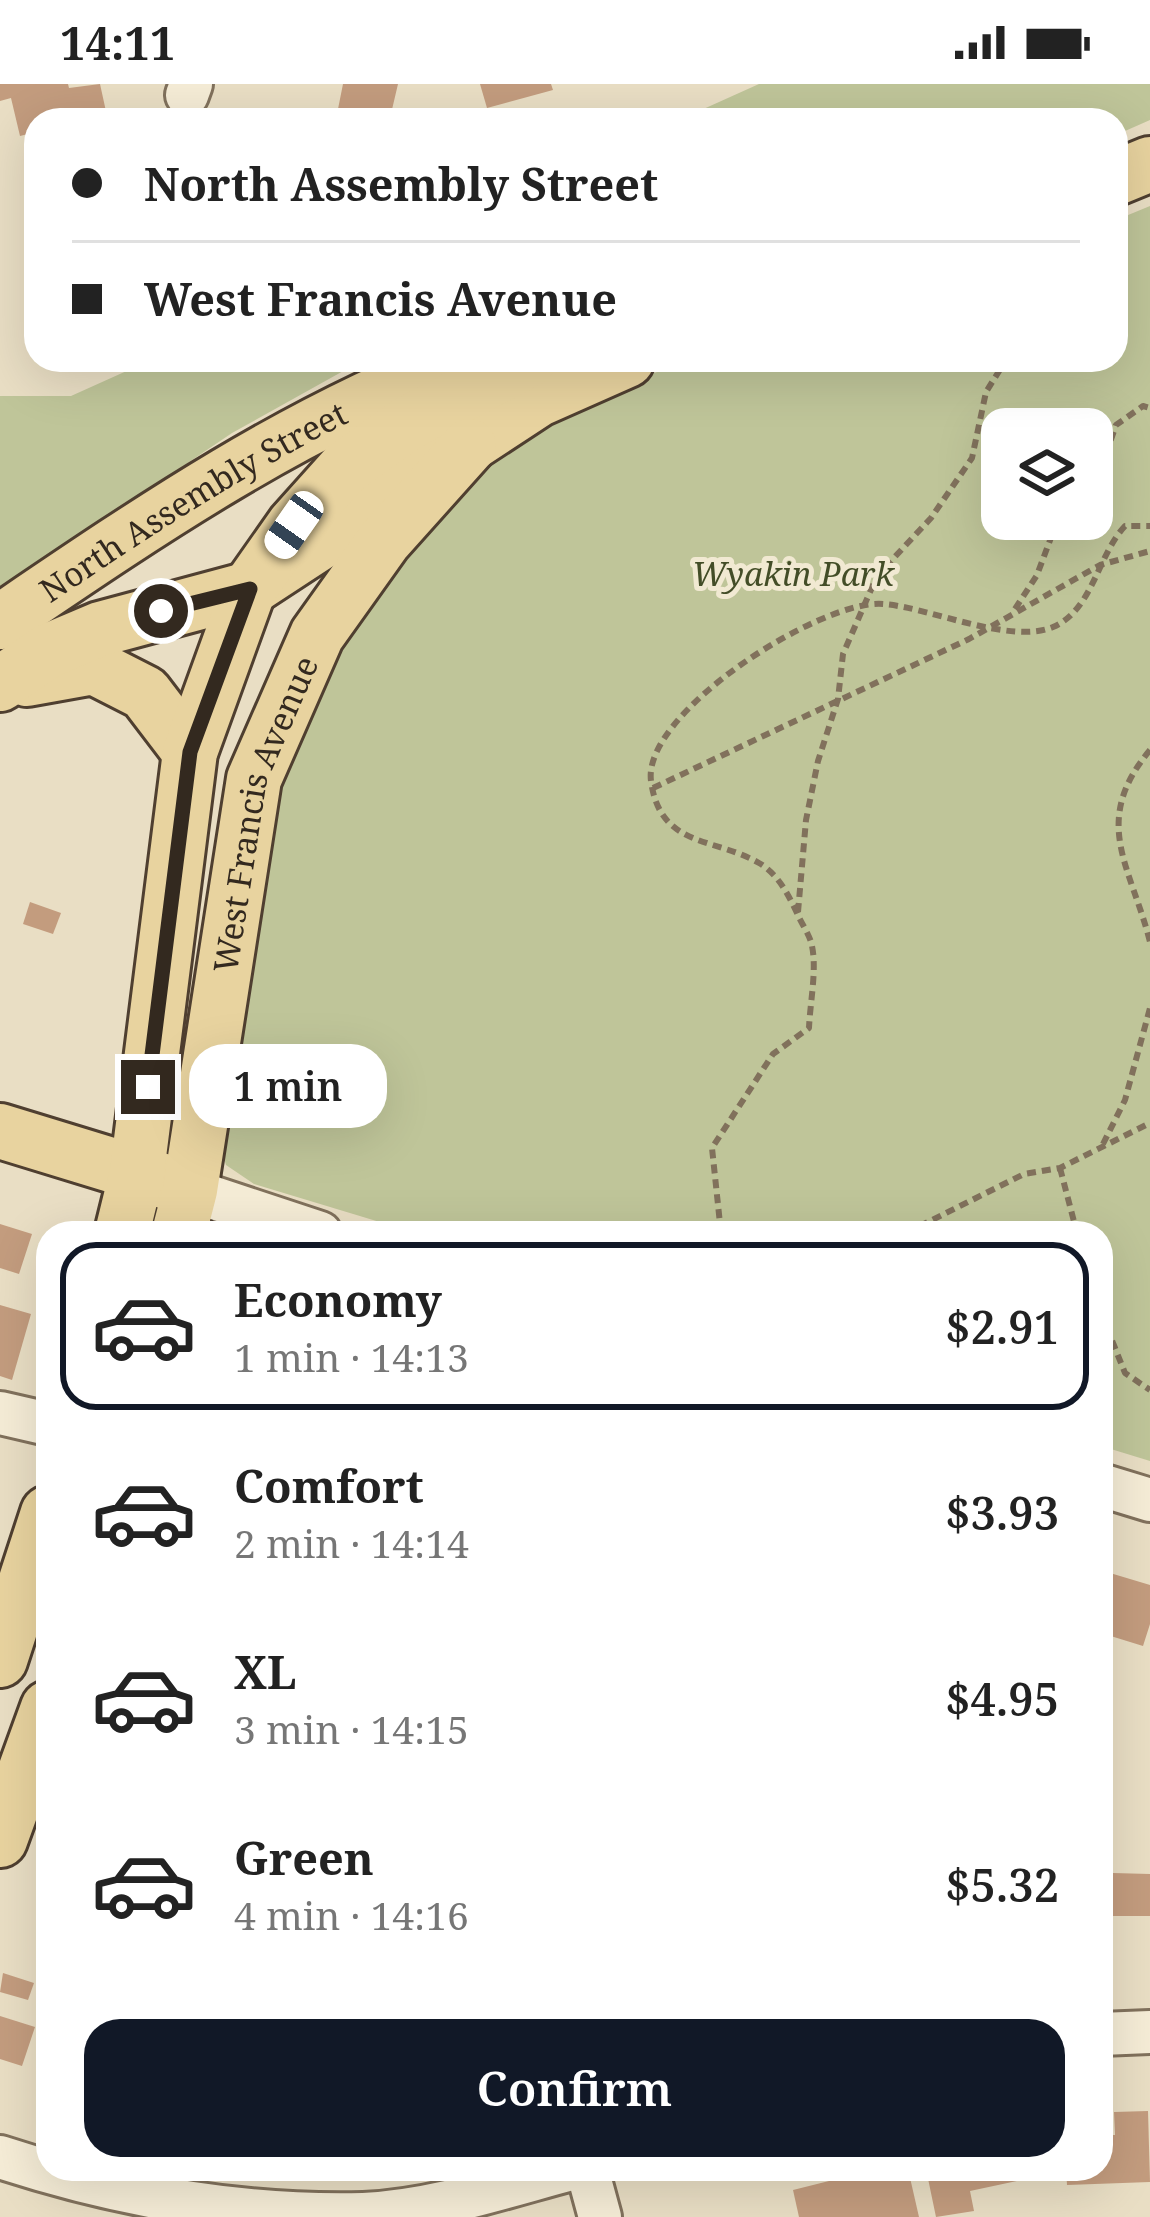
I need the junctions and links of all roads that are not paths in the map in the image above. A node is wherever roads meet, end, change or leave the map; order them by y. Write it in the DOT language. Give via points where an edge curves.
graph roads {
  1 [pos="426,372"];
  2 [pos="506,372"];
  3 [pos="600,372"];
  4 [pos="469,446"];
  5 [pos="250,589"];
  6 [pos="0,622"];
  7 [pos="0,684"];
  8 [pos="190,752"];
  9 [pos="0,1131"];
  10 [pos="128,1208"];
  11 [pos="184,1211"];
  12 [pos="246,1221"];
  13 [pos="0,1413"];
  14 [pos="36,1421"];
  15 [pos="1113,1489"];
  16 [pos="1150,1500"];
  17 [pos="36,1548"];
  18 [pos="2,1649"];
  19 [pos="36,1741"];
  20 [pos="0,1840"];
  21 [pos="1150,2032"];
  22 [pos="1113,2034"];
  23 [pos="0,2157"];
  24 [pos="36,2167"];
  25 [pos="84,2181"];
  26 [pos="527,2181"];
  27 [pos="590,2181"];
  28 [pos="601,2217"];
  1 -- 6 [label="main road, North Assembly Street" via="193,492"];
  2 -- 5 [label="main road, West Francis Avenue" via="408,423 345,468"];
  3 -- 4 [label="main road" via="539,399"];
  4 -- 5 [label="main road, North Assembly Street"];
  4 -- 11 [label="main road, West Francis Avenue" via="384,541 317,635 254,779"];
  5 -- 7 [label="main road, North Assembly Street" via="100,629"];
  5 -- 8 [label="main road, West Francis Avenue"];
  7 -- 8 [label="main road" via="94,667 146,693"];
  8 -- 10 [label="main road, West Francis Avenue"];
  9 -- 10 [label="main road"];
  10 -- 11 [label="main road"];
  11 -- 12 [label="street"];
  13 -- 14 [label="street"];
  15 -- 16 [label="street"];
  17 -- 18 [label="main road"];
  19 -- 20 [label="main road"];
  21 -- 22 [label="street"];
  23 -- 24 [label="street"];
  25 -- 26 [label="street" via="213,2210 366,2214"];
  27 -- 28 [label="street"];
}
